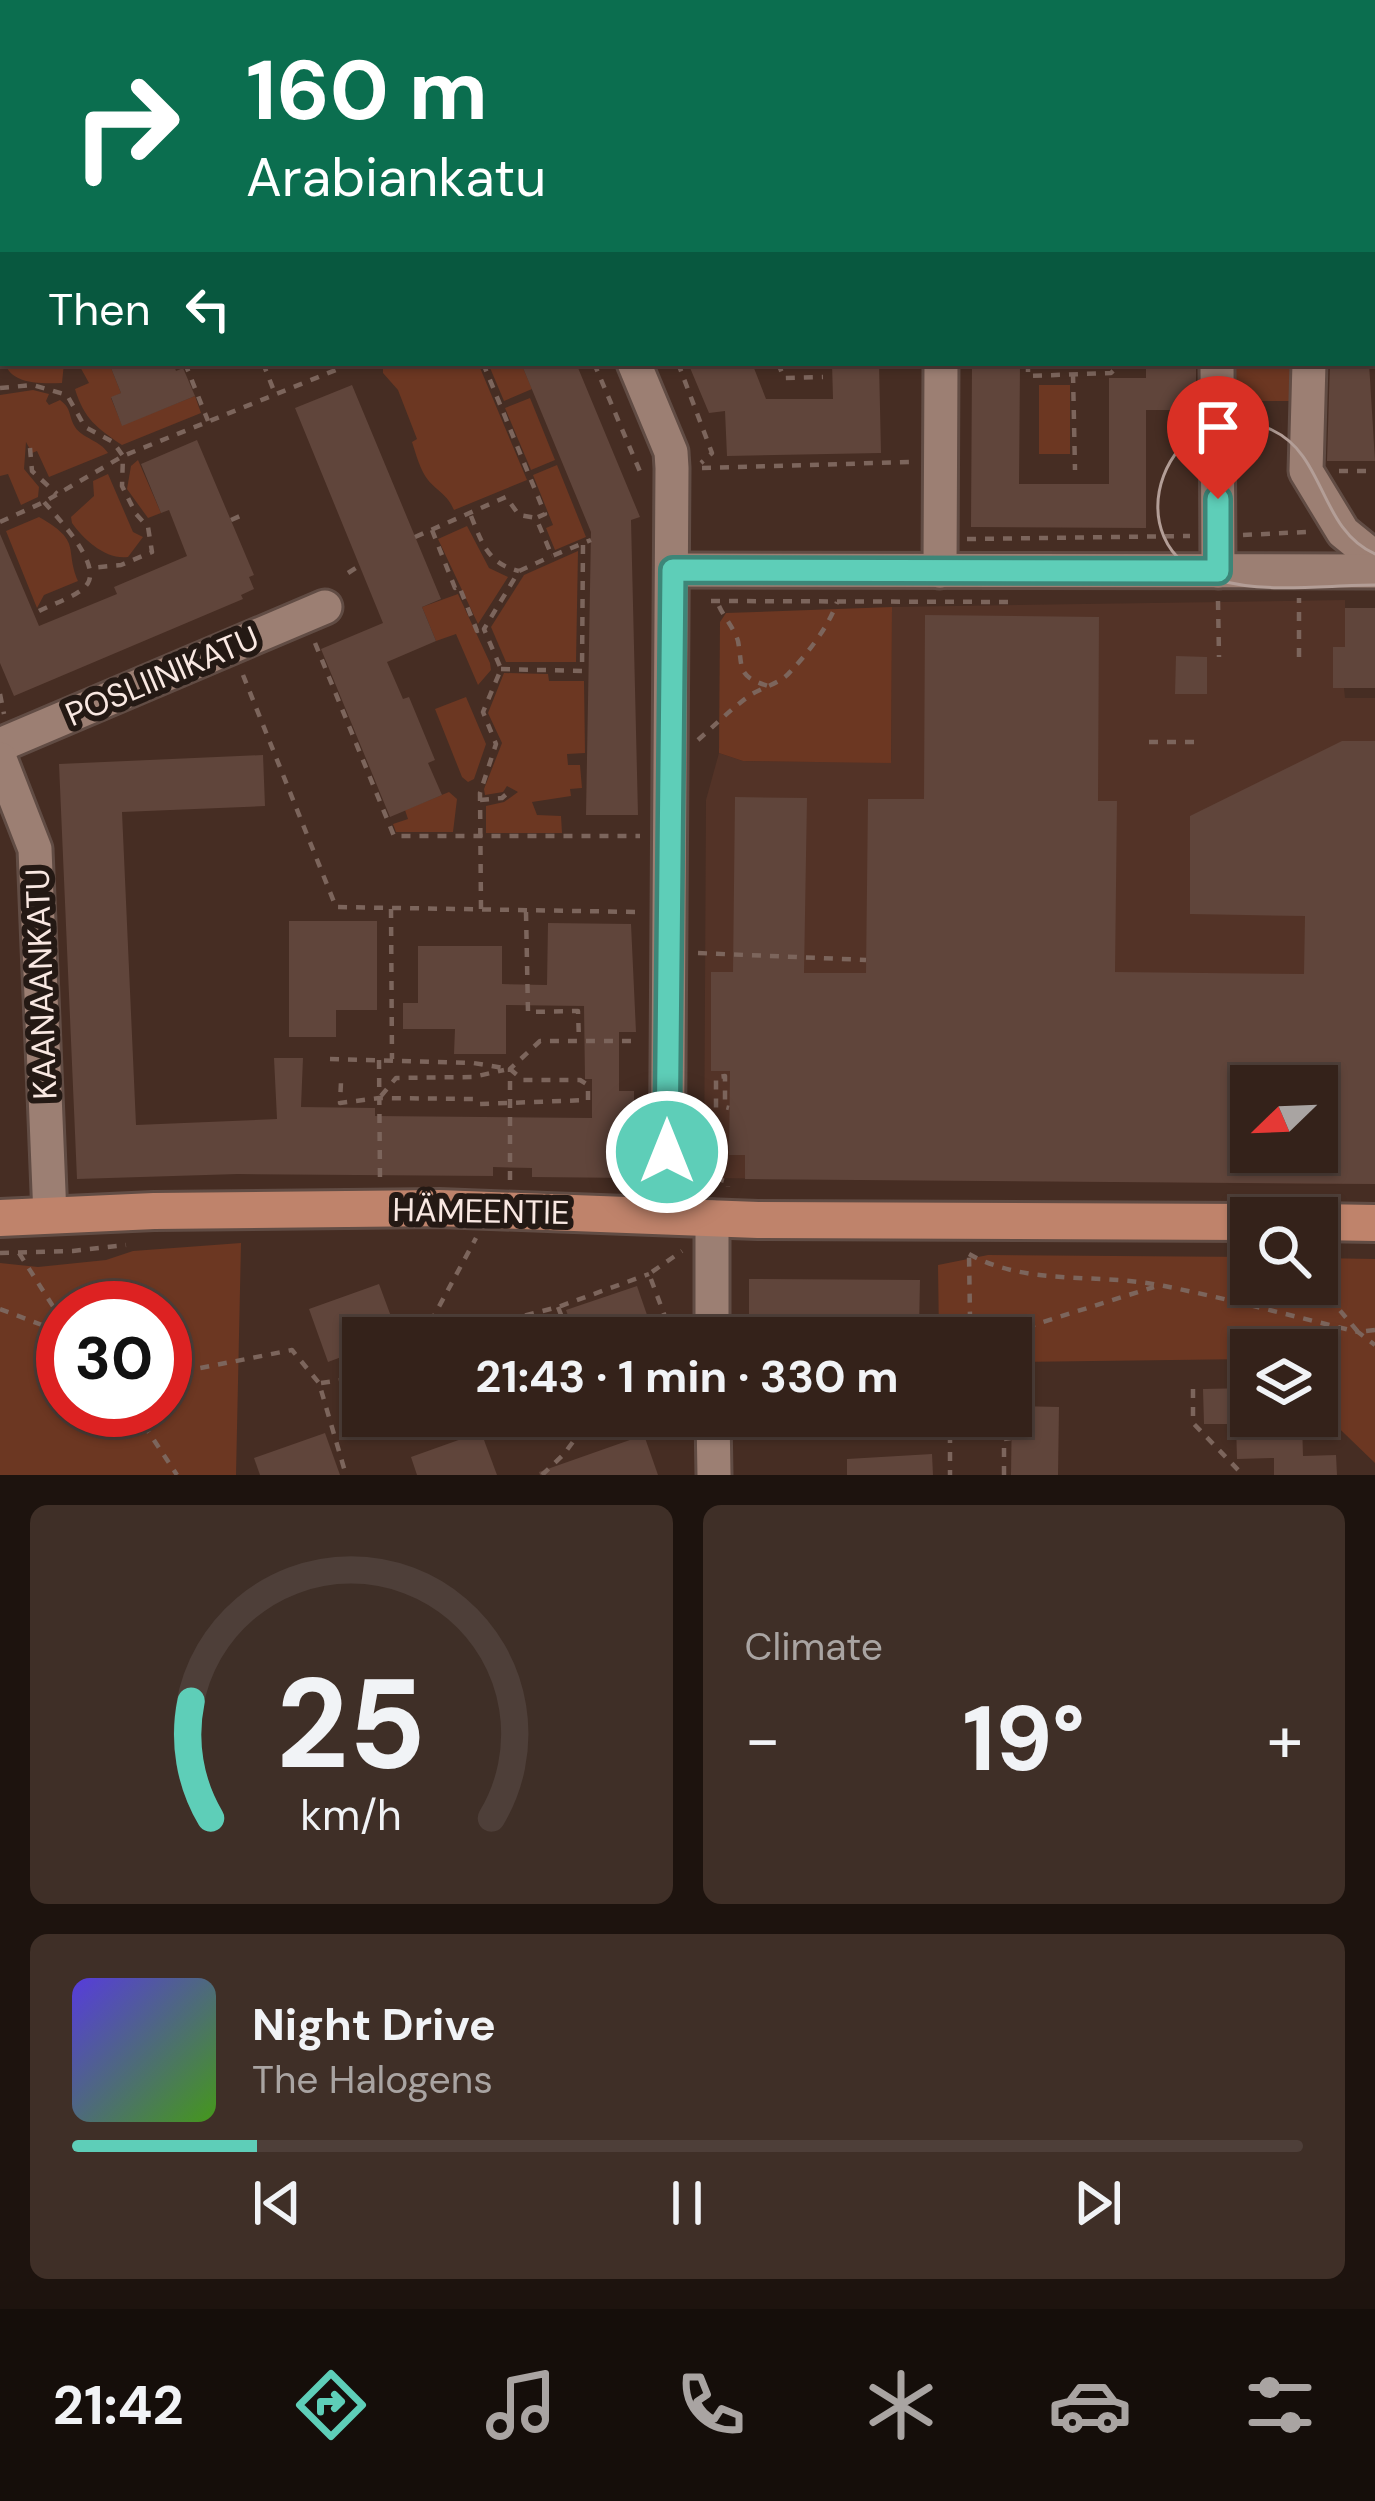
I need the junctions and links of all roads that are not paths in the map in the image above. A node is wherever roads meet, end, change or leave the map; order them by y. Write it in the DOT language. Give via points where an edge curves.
graph roads {
  1 [pos="635,366"];
  2 [pos="941,366"];
  3 [pos="1217,366"];
  4 [pos="1309,366"];
  5 [pos="1375,558"];
  6 [pos="673,570"];
  7 [pos="940,571"];
  8 [pos="1375,571"];
  9 [pos="1218,586"];
  10 [pos="325,608"];
  11 [pos="2,732"];
  12 [pos="0,759"];
  13 [pos="667,1215"];
  14 [pos="50,1216"];
  15 [pos="0,1218"];
  16 [pos="1230,1222"];
  17 [pos="1338,1222"];
  18 [pos="1375,1223"];
  19 [pos="701,1232"];
  20 [pos="710,1317"];
  21 [pos="713,1437"];
  22 [pos="714,1475"];
  1 -- 6 [label="street" via="671,452 660,480"];
  2 -- 7 [label="street"];
  3 -- 9 [label="street"];
  4 -- 5 [label="street" via="1306,471 1343,532"];
  6 -- 7 [label="street"];
  6 -- 13 [label="street"];
  7 -- 9 [label="street"];
  8 -- 9 [label="street"];
  10 -- 11 [label="street, POSLIINIKATU"];
  12 -- 14 [label="street, KAANAANKATU" via="35,849"];
  13 -- 14 [label="main road, HÄMEENTIE" via="362,1208"];
  13 -- 19 [label="main road, HÄMEENTIE"];
  14 -- 15 [label="main road, HÄMEENTIE"];
  16 -- 19 [label="main road, HÄMEENTIE"];
  17 -- 18 [label="main road"];
  19 -- 20 [label="street"];
  21 -- 22 [label="street"];
}
